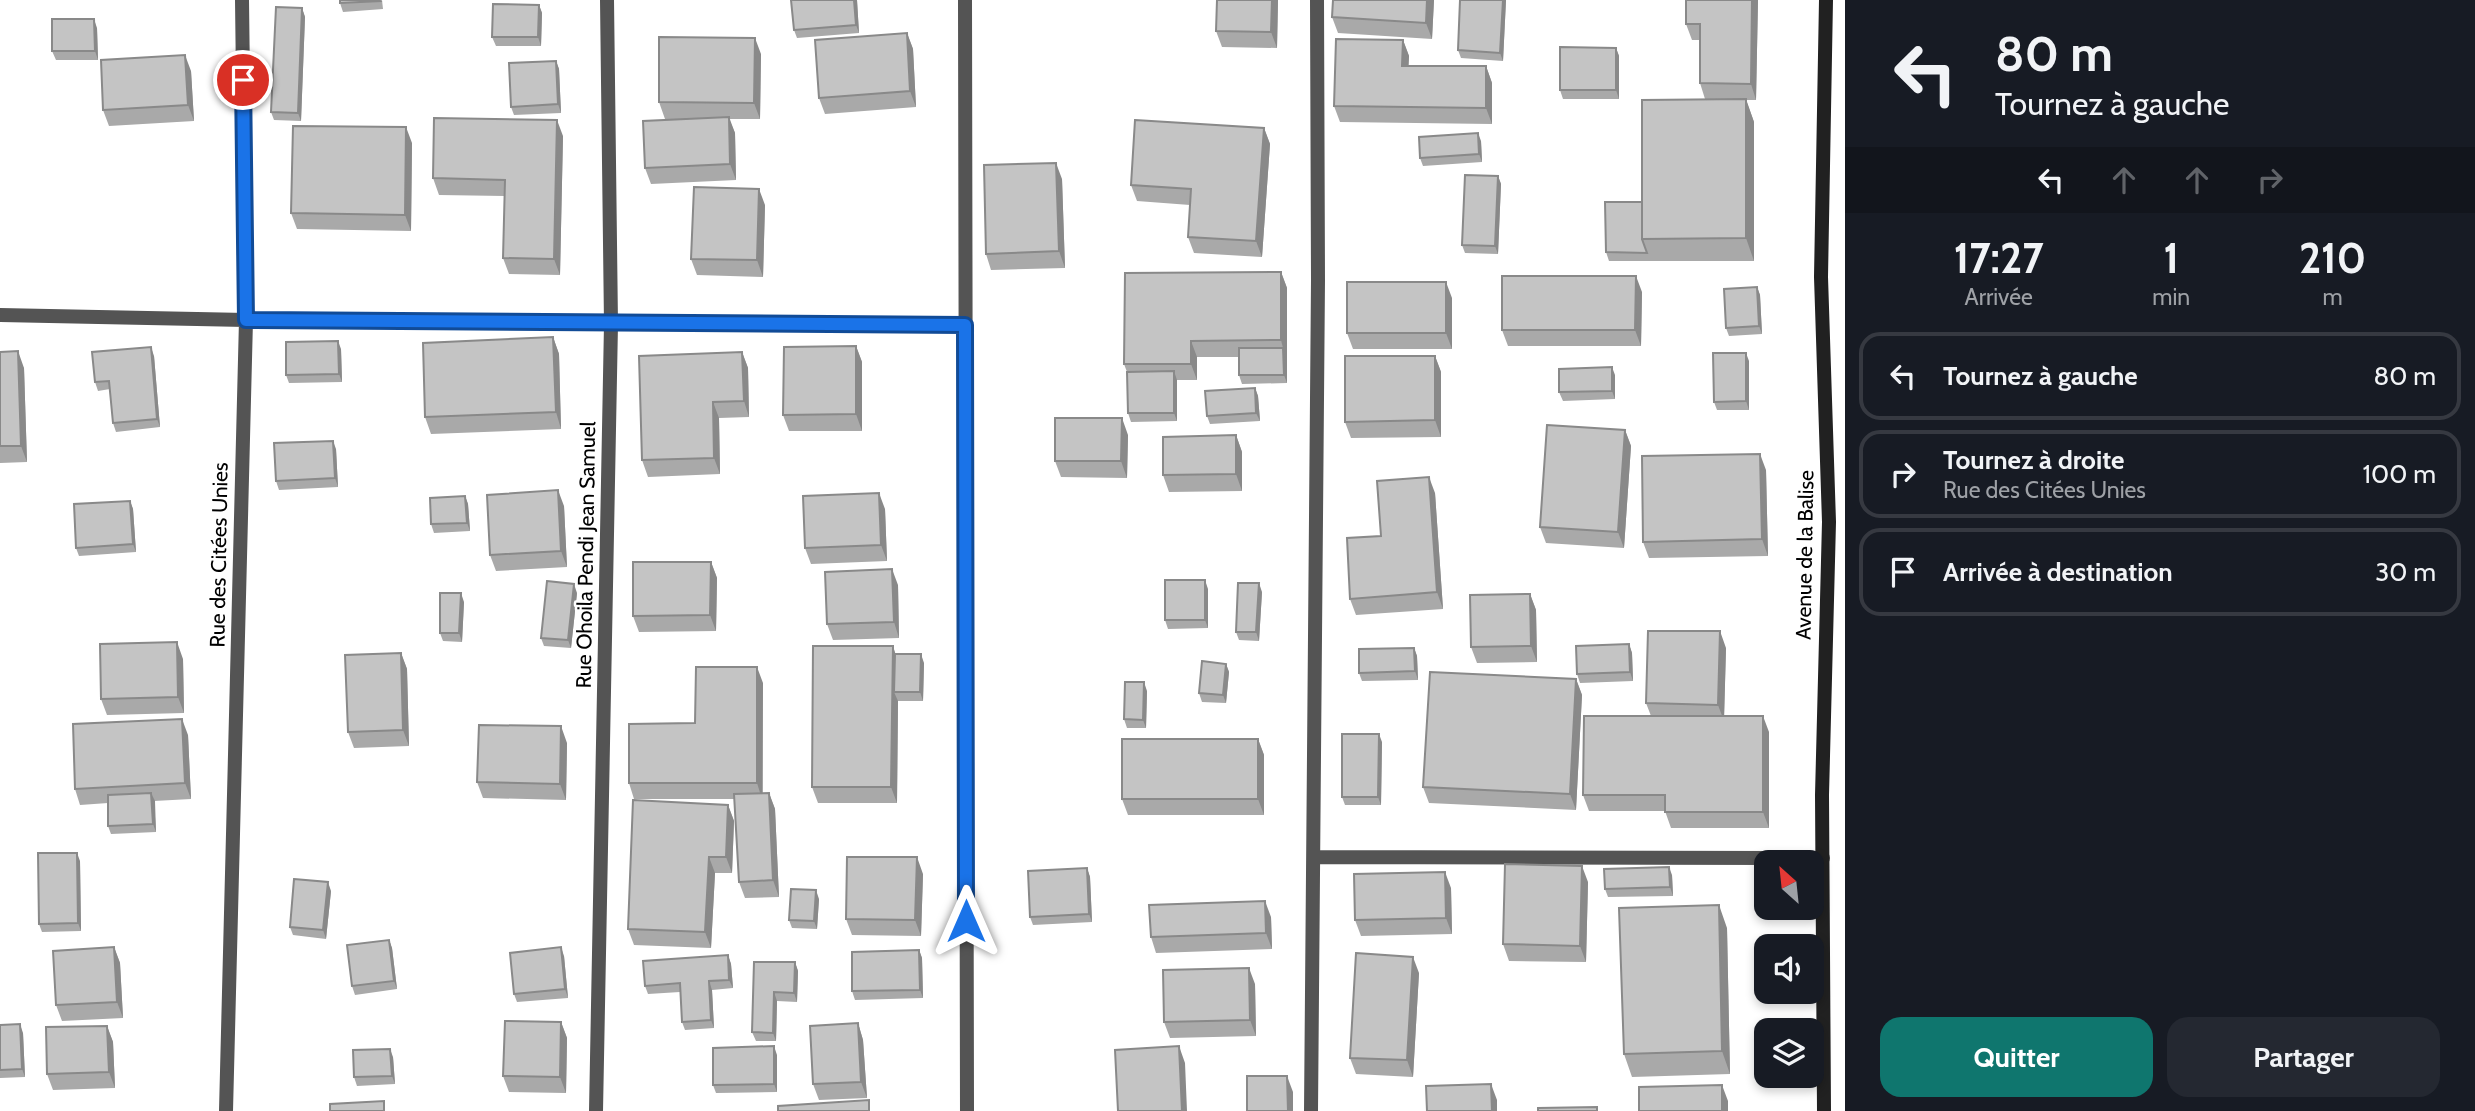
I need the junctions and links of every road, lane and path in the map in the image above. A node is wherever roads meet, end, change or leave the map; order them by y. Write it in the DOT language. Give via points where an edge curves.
graph roads {
  1 [pos="242,0"];
  2 [pos="607,0"];
  3 [pos="965,0"];
  4 [pos="1317,0"];
  5 [pos="1826,0"];
  6 [pos="0,315"];
  7 [pos="246,320"];
  8 [pos="611,324"];
  9 [pos="965,325"];
  10 [pos="1823,850"];
  11 [pos="1314,857"];
  12 [pos="1754,858"];
  13 [pos="1823,920"];
  14 [pos="226,1111"];
  15 [pos="596,1111"];
  16 [pos="967,1111"];
  17 [pos="1311,1111"];
  18 [pos="1824,1111"];
  1 -- 7 [label="street, Rue des Citées Unies"];
  2 -- 8 [label="street, Rue Ohoila Pendi Jean Samuel"];
  3 -- 9 [label="street"];
  4 -- 11 [label="street"];
  5 -- 10 [label="street, Avenue de la Balise" via="1821,276 1829,522"];
  6 -- 7 [label="street"];
  7 -- 8 [label="street"];
  7 -- 14 [label="street, Rue des Citées Unies"];
  8 -- 9 [label="street"];
  8 -- 15 [label="street, Rue Ohoila Pendi Jean Samuel"];
  9 -- 16 [label="street"];
  11 -- 12 [label="street"];
  11 -- 17 [label="street"];
  13 -- 18 [label="street, Avenue de la Balise"];
}
